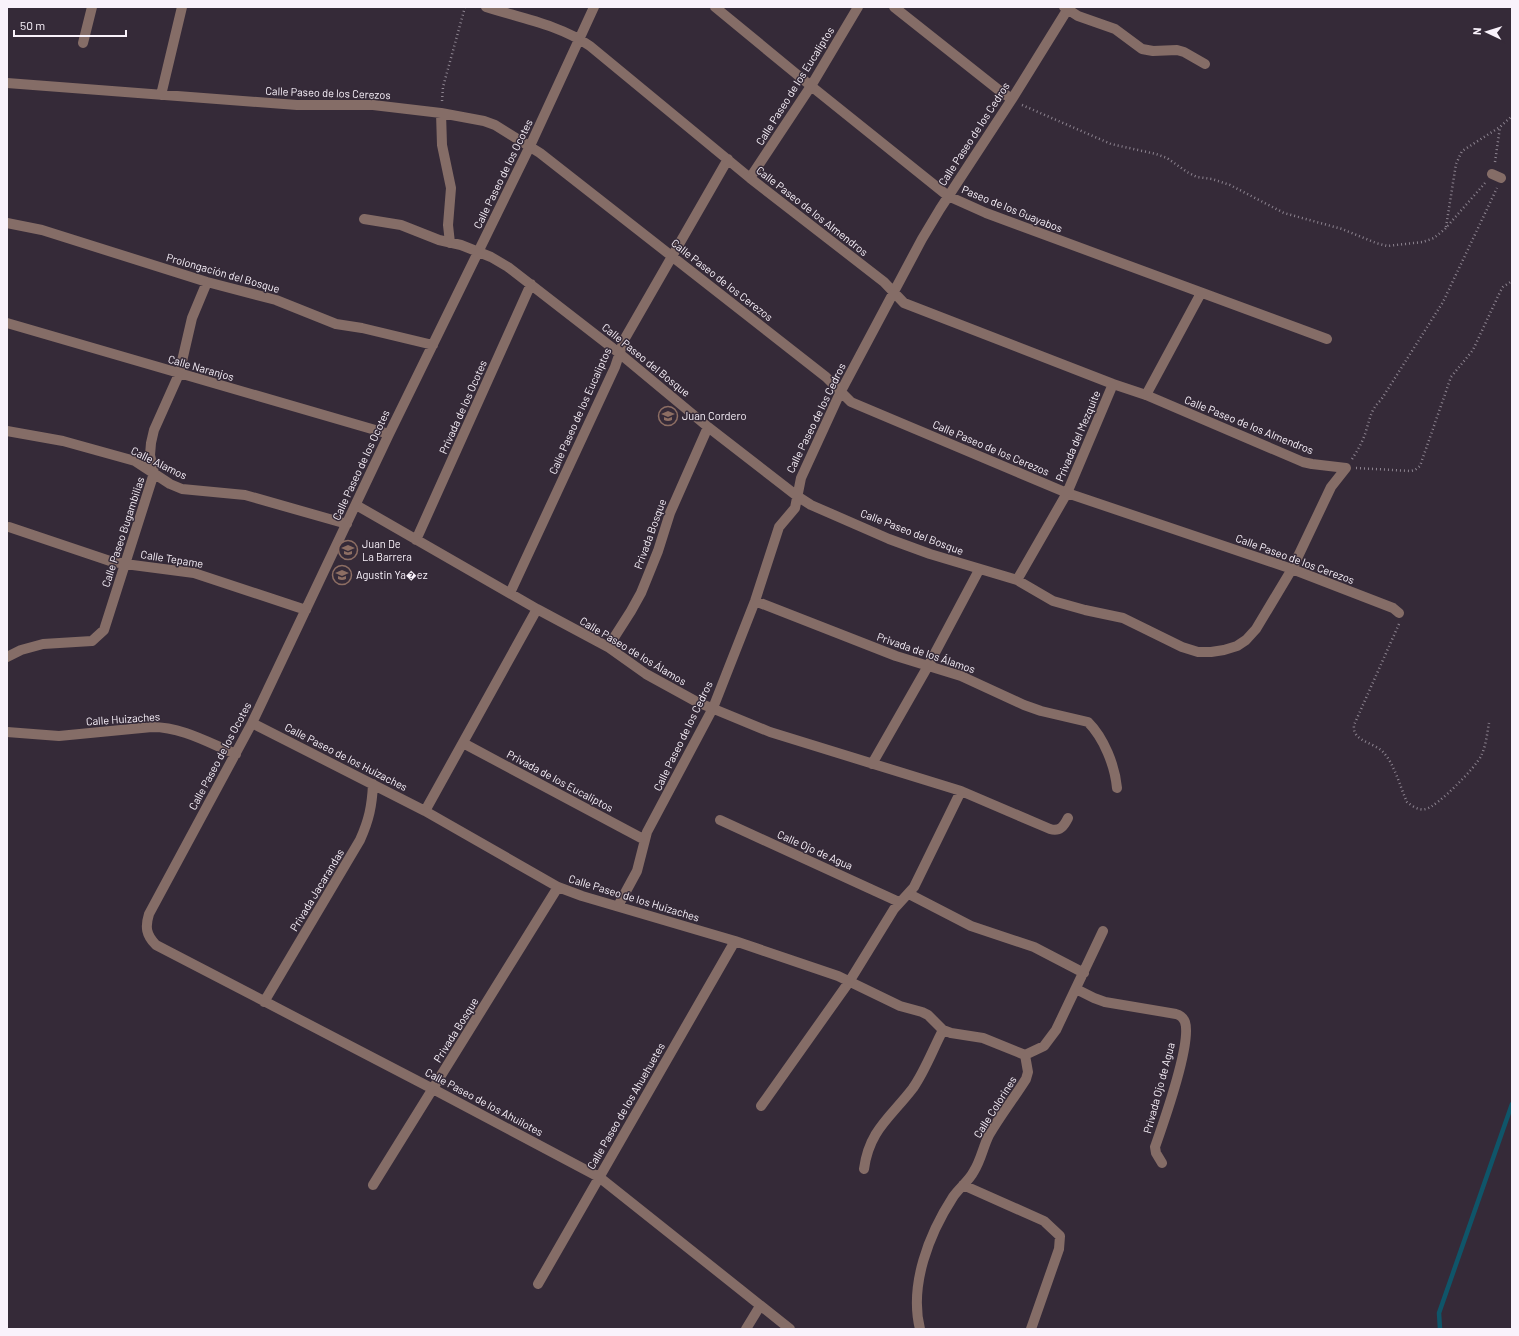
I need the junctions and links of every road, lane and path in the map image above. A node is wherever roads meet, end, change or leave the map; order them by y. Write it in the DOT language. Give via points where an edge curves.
graph roads {
  1 [pos="92,7"];
  2 [pos="182,7"];
  3 [pos="465,7"];
  4 [pos="486,7"];
  5 [pos="594,7"];
  6 [pos="715,7"];
  7 [pos="858,7"];
  8 [pos="894,7"];
  9 [pos="1067,8"];
  10 [pos="579,39"];
  11 [pos="83,43"];
  12 [pos="1205,64"];
  13 [pos="7,82"];
  14 [pos="811,86"];
  15 [pos="161,96"];
  16 [pos="1012,99"];
  17 [pos="441,113"];
  18 [pos="1512,116"];
  19 [pos="1500,127"];
  20 [pos="530,146"];
  21 [pos="728,159"];
  22 [pos="1496,176"];
  23 [pos="750,178"];
  24 [pos="948,196"];
  25 [pos="364,219"];
  26 [pos="7,223"];
  27 [pos="1445,228"];
  28 [pos="450,243"];
  29 [pos="479,252"];
  30 [pos="672,255"];
  31 [pos="1512,281"];
  32 [pos="207,282"];
  33 [pos="531,284"];
  34 [pos="894,293"];
  35 [pos="1201,293"];
  36 [pos="7,323"];
  37 [pos="1327,339"];
  38 [pos="433,345"];
  39 [pos="619,354"];
  40 [pos="179,374"];
  41 [pos="1113,384"];
  42 [pos="840,393"];
  43 [pos="1146,395"];
  44 [pos="708,427"];
  45 [pos="7,431"];
  46 [pos="389,434"];
  47 [pos="1346,468"];
  48 [pos="154,473"];
  49 [pos="1067,493"];
  50 [pos="797,496"];
  51 [pos="356,505"];
  52 [pos="347,524"];
  53 [pos="9,526"];
  54 [pos="416,540"];
  55 [pos="125,564"];
  56 [pos="1292,569"];
  57 [pos="979,570"];
  58 [pos="1017,580"];
  59 [pos="510,593"];
  60 [pos="755,601"];
  61 [pos="537,609"];
  62 [pos="306,610"];
  63 [pos="1399,614"];
  64 [pos="608,647"];
  65 [pos="7,657"];
  66 [pos="928,666"];
  67 [pos="713,708"];
  68 [pos="252,723"];
  69 [pos="1489,723"];
  70 [pos="7,732"];
  71 [pos="464,743"];
  72 [pos="236,754"];
  73 [pos="872,764"];
  74 [pos="373,784"];
  75 [pos="1116,788"];
  76 [pos="961,791"];
  77 [pos="425,811"];
  78 [pos="1068,818"];
  79 [pos="720,820"];
  80 [pos="645,840"];
  81 [pos="558,886"];
  82 [pos="909,894"];
  83 [pos="899,902"];
  84 [pos="618,906"];
  85 [pos="146,931"];
  86 [pos="1103,931"];
  87 [pos="735,941"];
  88 [pos="1084,973"];
  89 [pos="849,982"];
  90 [pos="1076,989"];
  91 [pos="264,1002"];
  92 [pos="943,1030"];
  93 [pos="1025,1055"];
  94 [pos="433,1089"];
  95 [pos="761,1106"];
  96 [pos="1162,1163"];
  97 [pos="864,1169"];
  98 [pos="599,1177"];
  99 [pos="373,1185"];
  100 [pos="963,1186"];
  101 [pos="538,1284"];
  102 [pos="760,1306"];
  103 [pos="746,1329"];
  104 [pos="790,1329"];
  105 [pos="920,1329"];
  106 [pos="1031,1329"];
  1 -- 11 [label="street"];
  2 -- 15 [label="street"];
  3 -- 17 [label="path" via="444,87"];
  4 -- 10 [label="street, Calle Paseo de los Almendros" via="564,31"];
  5 -- 10 [label="street, Calle Paseo de los Ocotes"];
  6 -- 14 [label="street, Paseo de los Guayabos"];
  7 -- 14 [label="street, Calle Paseo de los Eucaliptos"];
  8 -- 16 [label="street"];
  9 -- 12 [label="street" via="1084,19 1115,29 1142,49 1177,50"];
  9 -- 16 [label="street, Calle Paseo de los Cedros"];
  10 -- 20 [label="street, Calle Paseo de los Ocotes"];
  10 -- 21 [label="street, Calle Paseo de los Almendros"];
  13 -- 15 [label="street, Calle Paseo de los Cerezos"];
  14 -- 23 [label="street, Calle Paseo de los Eucaliptos"];
  14 -- 24 [label="street, Paseo de los Guayabos"];
  15 -- 17 [label="street, Calle Paseo de los Cerezos" via="297,105 373,105"];
  16 -- 24 [label="street, Calle Paseo de los Cedros"];
  16 -- 27 [label="path" via="1028,109 1102,141 1156,154 1197,177 1230,185 1284,213 1342,229 1376,244 1387,246 1423,242 1434,238"];
  17 -- 20 [label="street, Calle Paseo de los Cerezos" via="496,125"];
  17 -- 28 [label="street" via="442,145 451,188 448,225"];
  18 -- 19 [label="path"];
  19 -- 22 [label="path" via="1495,163"];
  19 -- 27 [label="path" via="1462,151 1456,164"];
  20 -- 29 [label="street, Calle Paseo de los Ocotes"];
  20 -- 30 [label="street, Calle Paseo de los Cerezos"];
  21 -- 23 [label="street, Calle Paseo de los Almendros"];
  21 -- 30 [label="street, Calle Paseo de los Eucaliptos"];
  22 -- 27 [label="path"];
  22 -- 47 [label="path" via="1443,302 1382,400 1371,412 1360,445"];
  23 -- 34 [label="street, Calle Paseo de los Almendros" via="884,282"];
  24 -- 34 [label="street, Calle Paseo de los Cedros"];
  24 -- 35 [label="street, Paseo de los Guayabos" via="986,213"];
  25 -- 28 [label="street, Calle Paseo del Bosque" via="400,225"];
  26 -- 32 [label="street, Prolongación del Bosque" via="42,230"];
  28 -- 29 [label="street, Calle Paseo del Bosque"];
  29 -- 33 [label="street, Calle Paseo del Bosque" via="508,267"];
  29 -- 38 [label="street, Calle Paseo de los Ocotes"];
  30 -- 39 [label="street, Calle Paseo de los Eucaliptos" via="624,340"];
  30 -- 42 [label="street, Calle Paseo de los Cerezos" via="826,377"];
  31 -- 47 [label="path" via="1500,292 1473,350 1451,377 1420,466 1411,471"];
  32 -- 38 [label="street, Prolongación del Bosque" via="276,300 336,324"];
  32 -- 40 [label="street, Calle Paseo Bugambilias" via="192,318"];
  33 -- 39 [label="street, Calle Paseo del Bosque"];
  33 -- 54 [label="street, Privada de los Ocotes"];
  34 -- 41 [label="street, Calle Paseo de los Almendros" via="910,306"];
  34 -- 42 [label="street, Calle Paseo de los Cedros"];
  35 -- 37 [label="street, Paseo de los Guayabos"];
  35 -- 43 [label="street"];
  36 -- 40 [label="street, Calle Naranjos"];
  38 -- 46 [label="street, Calle Paseo de los Ocotes"];
  39 -- 44 [label="street, Calle Paseo del Bosque"];
  39 -- 59 [label="street, Calle Paseo de los Eucaliptos"];
  40 -- 46 [label="street, Calle Naranjos"];
  40 -- 48 [label="street, Calle Paseo Bugambilias" via="154,430 150,455"];
  41 -- 43 [label="street, Calle Paseo de los Almendros"];
  41 -- 49 [label="street, Privada del Mezquite"];
  42 -- 49 [label="street, Calle Paseo de los Cerezos" via="851,402"];
  42 -- 50 [label="street, Calle Paseo de los Cedros" via="801,478"];
  43 -- 47 [label="street, Calle Paseo de los Almendros" via="1303,462"];
  44 -- 50 [label="street, Calle Paseo del Bosque"];
  44 -- 64 [label="street, Privada Bosque" via="670,513 641,593"];
  45 -- 48 [label="street, Calle Alamos" via="63,441 127,459"];
  46 -- 51 [label="street, Calle Paseo de los Ocotes"];
  47 -- 56 [label="street, Calle Paseo del Bosque" via="1331,487"];
  48 -- 52 [label="street, Calle Alamos" via="182,489 245,495"];
  48 -- 55 [label="street, Calle Paseo Bugambilias"];
  49 -- 56 [label="street, Calle Paseo de los Cerezos"];
  49 -- 58 [label="street, Privada del Mezquite"];
  50 -- 57 [label="street, Calle Paseo del Bosque" via="811,505 889,538"];
  50 -- 60 [label="street, Calle Paseo de los Cedros" via="795,508 779,527"];
  51 -- 52 [label="street, Calle Paseo de los Ocotes"];
  51 -- 54 [label="street, Calle Paseo de los Álamos"];
  52 -- 62 [label="street, Calle Paseo de los Ocotes"];
  53 -- 55 [label="street, Calle Tepame"];
  54 -- 59 [label="street, Calle Paseo de los Álamos"];
  55 -- 62 [label="street, Calle Tepame" via="194,573"];
  55 -- 65 [label="street, Calle Paseo Bugambilias" via="104,630 92,641 43,644"];
  56 -- 58 [label="street, Calle Paseo del Bosque" via="1256,629 1246,640 1237,646 1211,652 1198,652 1182,647 1123,618 1053,601"];
  56 -- 63 [label="street, Calle Paseo de los Cerezos" via="1393,608"];
  57 -- 58 [label="street, Calle Paseo del Bosque"];
  57 -- 66 [label="street"];
  59 -- 61 [label="street, Calle Paseo de los Álamos"];
  60 -- 66 [label="street, Privada de los Álamos"];
  60 -- 67 [label="street, Calle Paseo de los Cedros"];
  61 -- 64 [label="street, Calle Paseo de los Álamos"];
  61 -- 71 [label="street"];
  62 -- 68 [label="street, Calle Paseo de los Ocotes"];
  63 -- 69 [label="path" via="1400,622 1354,725 1354,733 1386,756 1407,802 1412,807 1426,809 1438,802 1473,768 1481,756"];
  64 -- 67 [label="street, Calle Paseo de los Álamos" via="646,674 686,697"];
  66 -- 73 [label="street"];
  66 -- 75 [label="street, Privada de los Álamos" via="961,676 1041,711 1088,722 1103,744 1113,766"];
  67 -- 73 [label="street, Calle Paseo de los Álamos" via="770,732"];
  67 -- 80 [label="street, Calle Paseo de los Cedros"];
  68 -- 72 [label="street, Calle Paseo de los Ocotes"];
  68 -- 74 [label="street, Calle Paseo de los Huizaches"];
  70 -- 72 [label="street, Calle Huizaches" via="59,736 152,726 164,727 176,729"];
  71 -- 77 [label="street"];
  71 -- 80 [label="street, Privada de los Eucaliptos"];
  72 -- 85 [label="street, Calle Paseo de los Ocotes" via="149,914"];
  73 -- 76 [label="street, Calle Paseo de los Álamos"];
  74 -- 77 [label="street, Calle Paseo de los Huizaches"];
  74 -- 91 [label="street, Privada Jacarandas" via="368,823 360,840"];
  76 -- 78 [label="street, Calle Paseo de los Álamos" via="1054,830 1061,828"];
  76 -- 82 [label="street"];
  77 -- 81 [label="street, Calle Paseo de los Huizaches"];
  79 -- 83 [label="street, Calle Ojo de Agua"];
  80 -- 84 [label="street, Calle Paseo de los Cedros" via="637,870"];
  81 -- 84 [label="street, Calle Paseo de los Huizaches"];
  81 -- 94 [label="street, Privada Bosque"];
  82 -- 83 [label="street"];
  82 -- 88 [label="street" via="971,926 1034,947"];
  83 -- 89 [label="street"];
  84 -- 87 [label="street, Calle Paseo de los Huizaches"];
  85 -- 91 [label="street, Calle Paseo de los Ahuilotes" via="156,945"];
  86 -- 88 [label="street"];
  87 -- 89 [label="street, Calle Paseo de los Huizaches"];
  87 -- 98 [label="street, Calle Paseo de los Ahuehuetes"];
  88 -- 90 [label="street"];
  89 -- 92 [label="street, Calle Paseo de los Huizaches" via="900,1006 928,1015"];
  89 -- 95 [label="street"];
  90 -- 93 [label="street" via="1050,1039 1044,1046"];
  90 -- 96 [label="street, Privada Ojo de Agua" via="1105,1002 1182,1017 1185,1024 1184,1046 1170,1104 1155,1148"];
  91 -- 94 [label="street, Calle Paseo de los Ahuilotes"];
  92 -- 93 [label="street" via="983,1038"];
  92 -- 97 [label="street" via="920,1078 880,1127 866,1155"];
  93 -- 100 [label="street, Calle Colorines" via="1028,1072 1026,1079 989,1135 974,1173"];
  94 -- 98 [label="street, Calle Paseo de los Ahuilotes"];
  94 -- 99 [label="street, Privada Bosque"];
  98 -- 101 [label="street, Calle Paseo de los Ahuehuetes"];
  98 -- 102 [label="street, Calle Paseo de los Ahuilotes"];
  100 -- 105 [label="street, Calle Colorines" via="953,1197 942,1217 924,1260 917,1305"];
  100 -- 106 [label="street" via="1044,1221 1060,1236 1059,1249"];
  102 -- 103 [label="street"];
  102 -- 104 [label="street, Calle Paseo de los Ahuilotes"];
}
